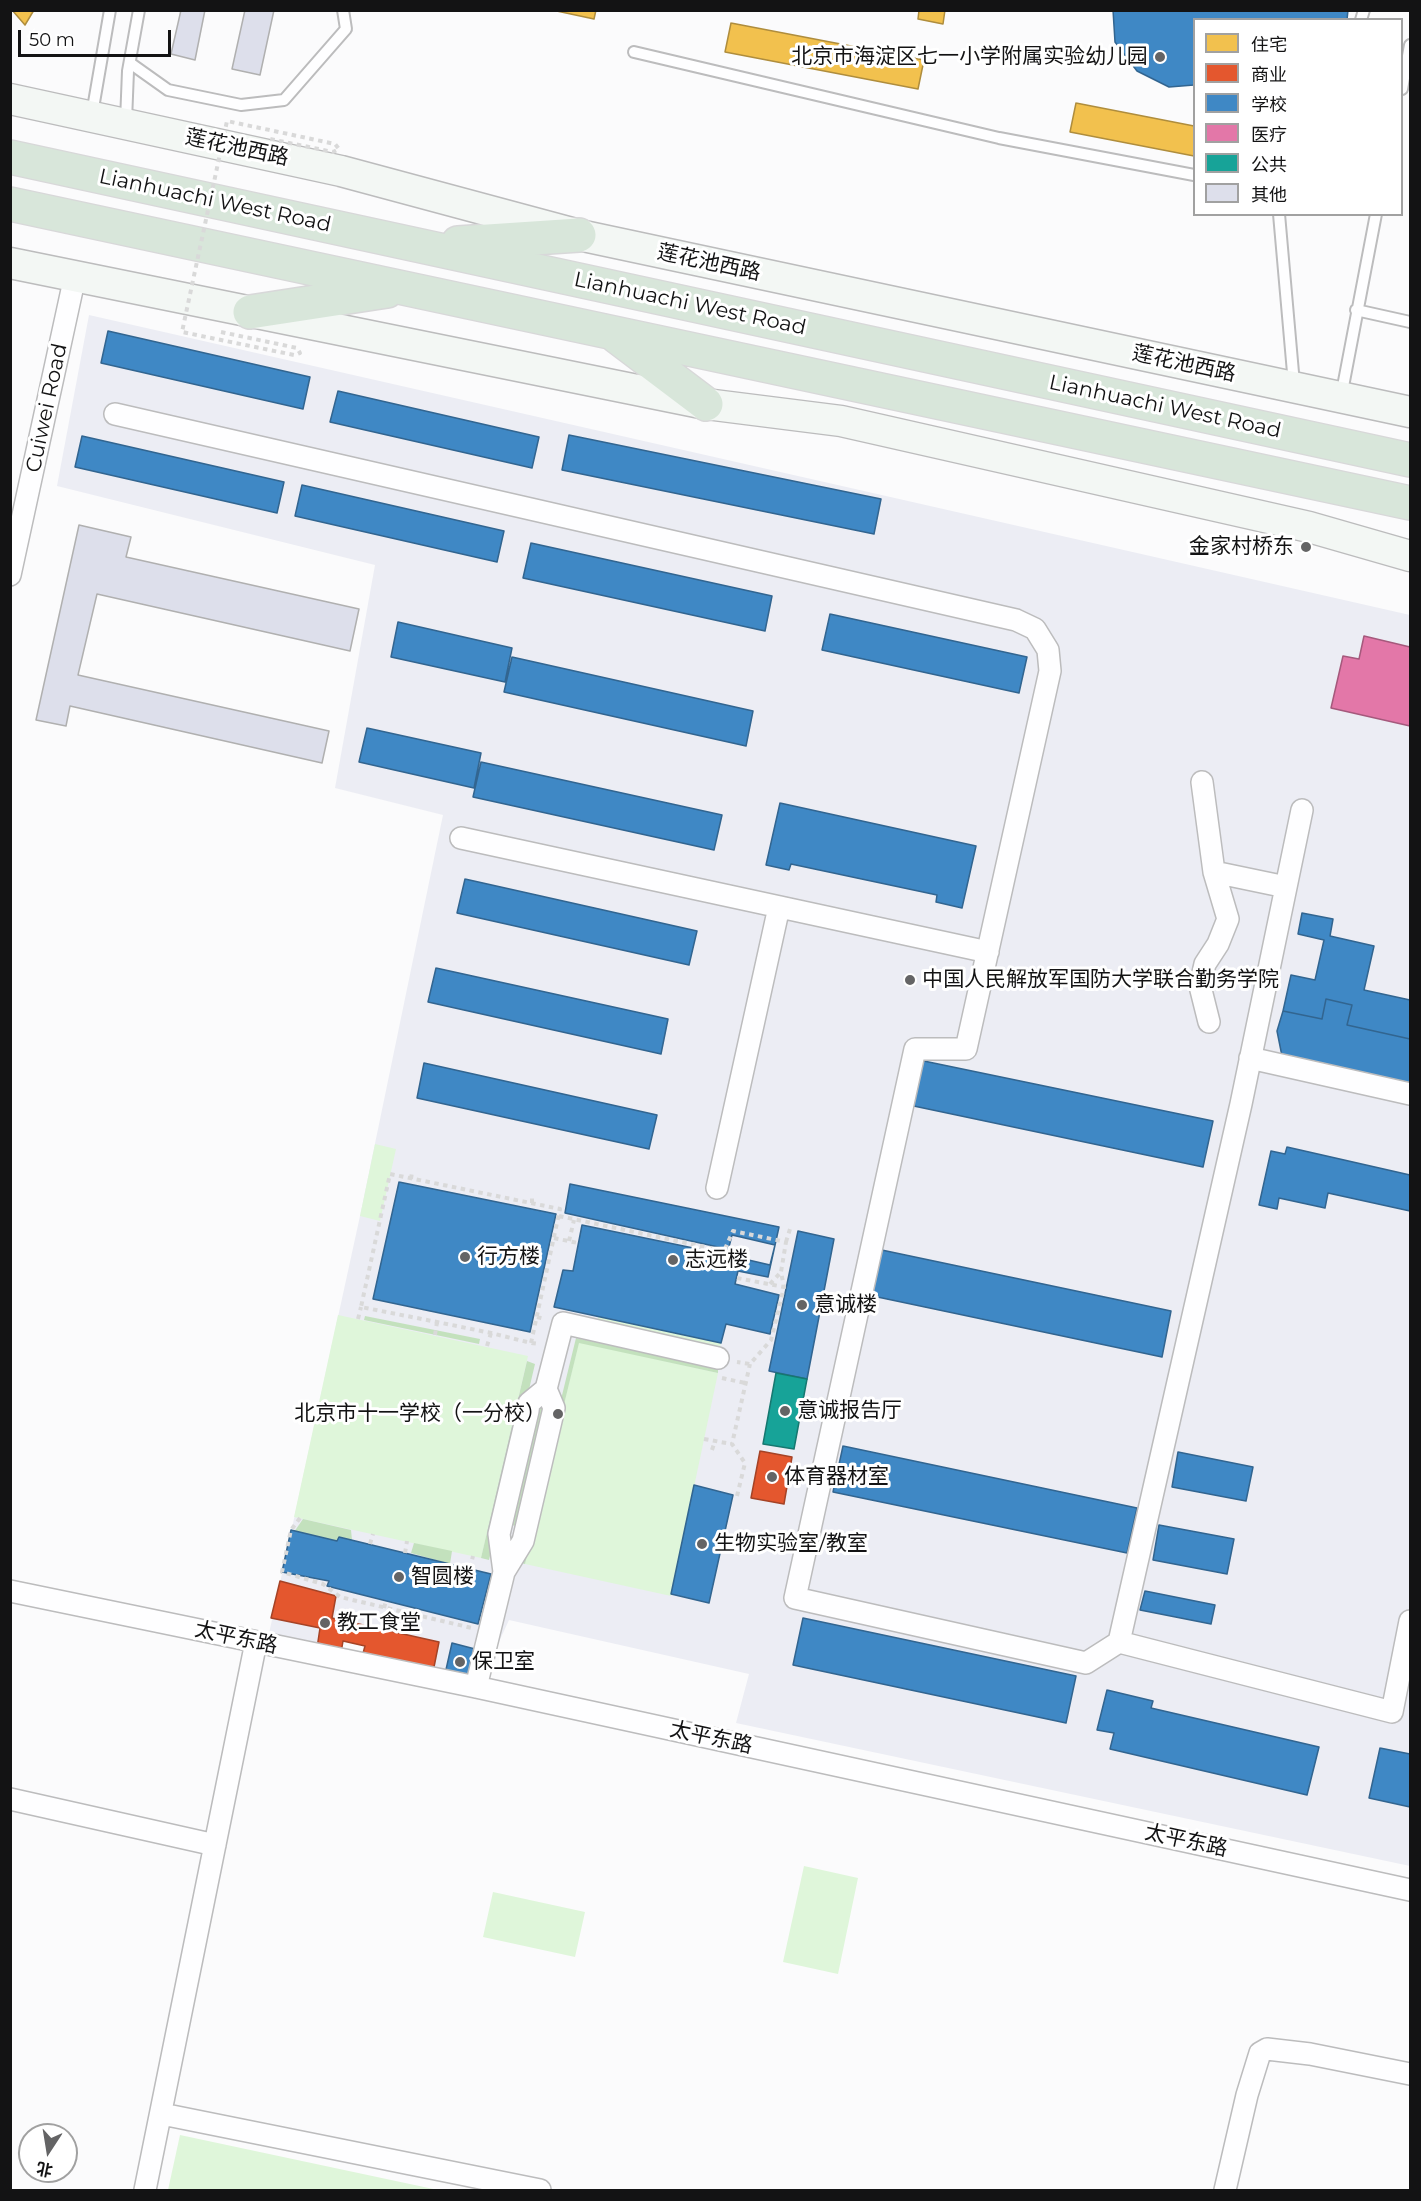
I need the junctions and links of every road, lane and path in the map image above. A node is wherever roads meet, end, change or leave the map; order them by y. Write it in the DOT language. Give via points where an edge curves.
graph roads {
  1 [pos="110,10"];
  2 [pos="138,10"];
  3 [pos="343,10"];
  4 [pos="1410,45"];
  5 [pos="634,52"];
  6 [pos="129,63"];
  7 [pos="1403,79"];
  8 [pos="10,99"];
  9 [pos="91,117"];
  10 [pos="125,124"];
  11 [pos="270,139"];
  12 [pos="10,157"];
  13 [pos="1193,175"];
  14 [pos="10,204"];
  15 [pos="1278,216"];
  16 [pos="1376,216"];
  17 [pos="579,235"];
  18 [pos="419,246"];
  19 [pos="10,263"];
  20 [pos="75,276"];
  21 [pos="408,288"];
  22 [pos="1356,310"];
  23 [pos="250,312"];
  24 [pos="1410,322"];
  25 [pos="607,329"];
  26 [pos="221,332"];
  27 [pos="1294,387"];
  28 [pos="1341,397"];
  29 [pos="706,404"];
  30 [pos="1410,412"];
  31 [pos="115,414"];
  32 [pos="1410,460"];
  33 [pos="1410,502"];
  34 [pos="1410,556"];
  35 [pos="10,575"];
  36 [pos="1202,782"];
  37 [pos="1302,810"];
  38 [pos="461,838"];
  39 [pos="1214,872"];
  40 [pos="1286,887"];
  41 [pos="779,907"];
  42 [pos="988,952"];
  43 [pos="1209,1022"];
  44 [pos="1250,1058"];
  45 [pos="1410,1094"];
  46 [pos="412,1172"];
  47 [pos="411,1179"];
  48 [pos="717,1188"];
  49 [pos="532,1197"];
  50 [pos="532,1203"];
  51 [pos="559,1216"];
  52 [pos="574,1220"];
  53 [pos="790,1229"];
  54 [pos="554,1238"];
  55 [pos="569,1241"];
  56 [pos="786,1242"];
  57 [pos="578,1243"];
  58 [pos="781,1272"];
  59 [pos="737,1278"];
  60 [pos="770,1284"];
  61 [pos="784,1287"];
  62 [pos="361,1307"];
  63 [pos="358,1319"];
  64 [pos="437,1322"];
  65 [pos="490,1333"];
  66 [pos="435,1335"];
  67 [pos="531,1343"];
  68 [pos="487,1346"];
  69 [pos="556,1348"];
  70 [pos="750,1364"];
  71 [pos="718,1367"];
  72 [pos="745,1383"];
  73 [pos="704,1439"];
  74 [pos="715,1441"];
  75 [pos="732,1444"];
  76 [pos="712,1450"];
  77 [pos="737,1496"];
  78 [pos="300,1518"];
  79 [pos="373,1534"];
  80 [pos="407,1541"];
  81 [pos="370,1544"];
  82 [pos="405,1553"];
  83 [pos="473,1556"];
  84 [pos="470,1568"];
  85 [pos="10,1591"];
  86 [pos="386,1601"];
  87 [pos="384,1608"];
  88 [pos="1410,1621"];
  89 [pos="489,1632"];
  90 [pos="256,1642"];
  91 [pos="1119,1642"];
  92 [pos="476,1687"];
  93 [pos="10,1799"];
  94 [pos="215,1845"];
  95 [pos="1410,1890"];
  96 [pos="1410,2074"];
  97 [pos="162,2114"];
  98 [pos="145,2190"];
  99 [pos="540,2190"];
  100 [pos="1225,2190"];
  1 -- 9 [label="lane"];
  2 -- 6 [label="lane"];
  3 -- 6 [label="lane" via="346,29 284,100 241,105 168,90"];
  4 -- 7 [label="lane"];
  5 -- 13 [label="lane" via="999,138"];
  6 -- 10 [label="lane"];
  8 -- 9 [label="street, 莲花池西路"];
  9 -- 10 [label="street, 莲花池西路"];
  10 -- 17 [label="street, 莲花池西路" via="341,171"];
  11 -- 26 [label="path, bridge" via="333,152 339,149 335,144 228,121 182,332 294,355 300,353 297,348"];
  12 -- 18 [label="highway, Lianhuachi West Road"];
  14 -- 21 [label="highway, Lianhuachi West Road"];
  15 -- 27 [label="lane"];
  16 -- 22 [label="lane"];
  17 -- 18 [label="highway"];
  17 -- 27 [label="street, 莲花池西路"];
  18 -- 32 [label="highway, Lianhuachi West Road"];
  19 -- 20 [label="street"];
  20 -- 23 [label="street"];
  20 -- 35 [label="street, Cuiwei Road"];
  21 -- 23 [label="highway"];
  21 -- 25 [label="highway, Lianhuachi West Road"];
  22 -- 24 [label="lane"];
  22 -- 28 [label="lane"];
  23 -- 29 [label="street"];
  25 -- 29 [label="highway"];
  25 -- 33 [label="highway, Lianhuachi West Road"];
  27 -- 28 [label="street, 莲花池西路"];
  28 -- 30 [label="street, 莲花池西路"];
  29 -- 34 [label="street" via="841,421 1309,526"];
  31 -- 42 [label="street" via="1016,620 1035,628 1048,650 1050,671"];
  36 -- 39 [label="street"];
  37 -- 40 [label="street"];
  38 -- 41 [label="street"];
  39 -- 40 [label="street"];
  39 -- 43 [label="street" via="1228,919 1205,964 1200,986"];
  40 -- 44 [label="street"];
  41 -- 42 [label="street"];
  41 -- 48 [label="street"];
  42 -- 91 [label="street" via="966,1049 915,1049 795,1598 1086,1663"];
  44 -- 45 [label="street"];
  44 -- 91 [label="street"];
  46 -- 47 [label="path"];
  47 -- 50 [label="path"];
  47 -- 62 [label="path" via="390,1174"];
  49 -- 50 [label="path"];
  50 -- 51 [label="path" via="560,1209"];
  51 -- 52 [label="path"];
  51 -- 54 [label="path"];
  52 -- 55 [label="path"];
  52 -- 56 [label="path" via="724,1251 733,1231"];
  53 -- 56 [label="path"];
  54 -- 55 [label="path"];
  54 -- 67 [label="path"];
  55 -- 57 [label="path"];
  56 -- 58 [label="path"];
  58 -- 60 [label="path"];
  58 -- 61 [label="path"];
  59 -- 60 [label="path"];
  60 -- 61 [label="path"];
  61 -- 70 [label="path" via="771,1340"];
  62 -- 63 [label="path"];
  62 -- 64 [label="path"];
  64 -- 65 [label="path"];
  64 -- 66 [label="path"];
  65 -- 67 [label="path"];
  65 -- 68 [label="path"];
  67 -- 69 [label="path"];
  69 -- 71 [label="street" via="563,1323"];
  69 -- 89 [label="street" via="546,1389 529,1403 499,1534 504,1572"];
  70 -- 71 [label="path"];
  70 -- 72 [label="path"];
  71 -- 72 [label="path"];
  72 -- 75 [label="path"];
  73 -- 74 [label="path"];
  74 -- 75 [label="path"];
  74 -- 76 [label="path"];
  75 -- 77 [label="path" via="745,1463"];
  78 -- 87 [label="path" via="291,1530 282,1572 323,1584 340,1597"];
  79 -- 81 [label="path"];
  80 -- 82 [label="path"];
  83 -- 84 [label="path"];
  85 -- 90 [label="street, 太平东路"];
  86 -- 87 [label="path"];
  87 -- 89 [label="path"];
  88 -- 91 [label="street" via="1392,1712"];
  89 -- 92 [label="street"];
  90 -- 92 [label="street, 太平东路"];
  90 -- 94 [label="street"];
  92 -- 95 [label="street, 太平东路"];
  93 -- 94 [label="street"];
  94 -- 97 [label="street"];
  96 -- 100 [label="street" via="1310,2054 1267,2049 1260,2053"];
  97 -- 98 [label="street"];
  97 -- 99 [label="street"];
}
